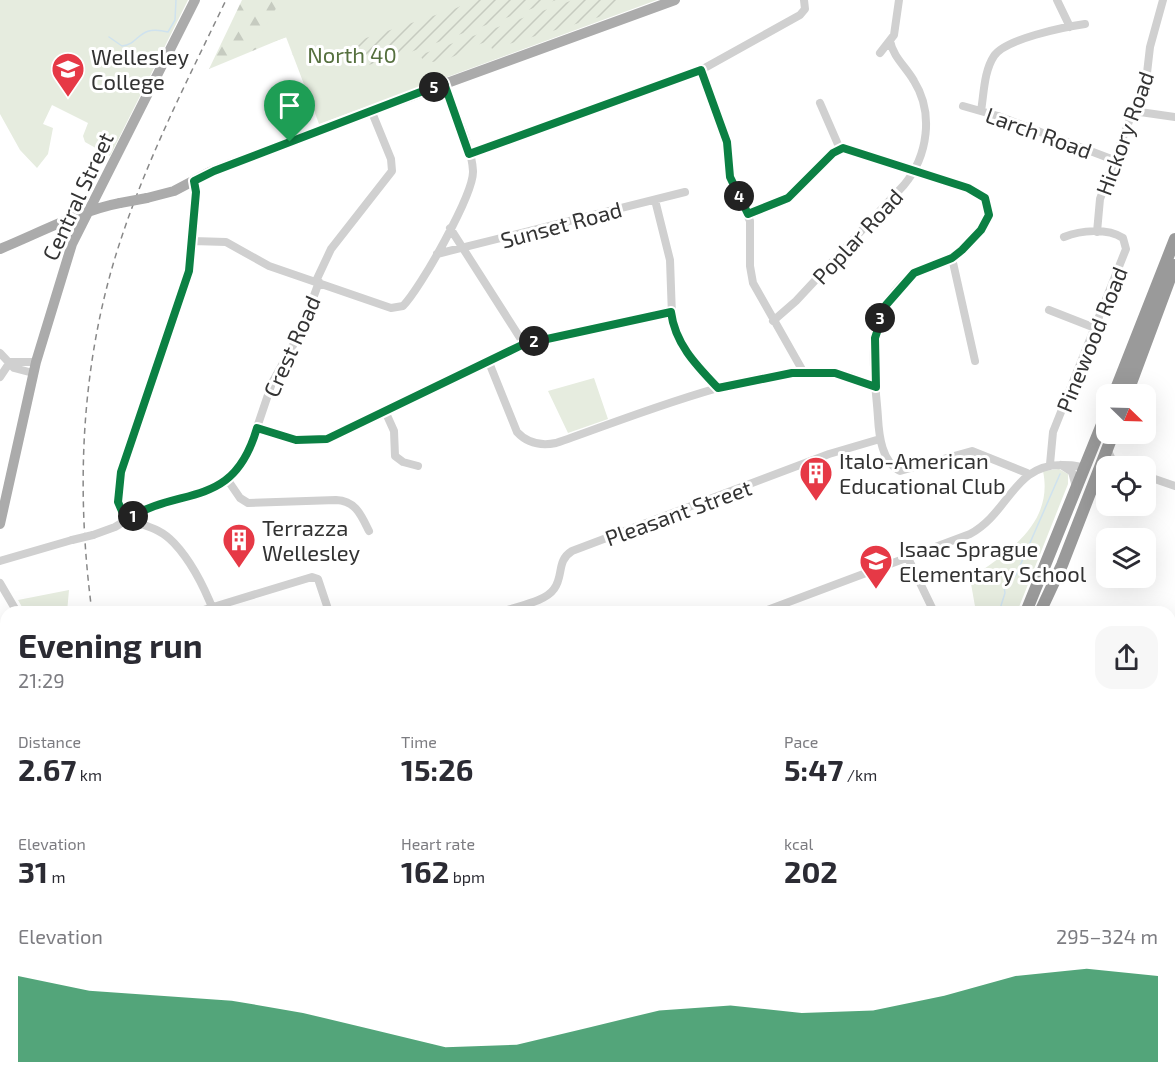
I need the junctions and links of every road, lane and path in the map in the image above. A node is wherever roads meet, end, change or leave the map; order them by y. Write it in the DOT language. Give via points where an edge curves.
graph roads {
  1 [pos="195,0"];
  2 [pos="675,0"];
  3 [pos="804,0"];
  4 [pos="899,0"];
  5 [pos="1057,0"];
  6 [pos="1162,0"];
  7 [pos="1085,24"];
  8 [pos="1070,27"];
  9 [pos="890,41"];
  10 [pos="880,53"];
  11 [pos="701,70"];
  12 [pos="444,83"];
  13 [pos="820,103"];
  14 [pos="963,106"];
  15 [pos="371,110"];
  16 [pos="981,111"];
  17 [pos="1133,111"];
  18 [pos="1175,117"];
  19 [pos="840,149"];
  20 [pos="469,154"];
  21 [pos="1114,160"];
  22 [pos="914,170"];
  23 [pos="194,181"];
  24 [pos="685,192"];
  25 [pos="655,200"];
  26 [pos="89,210"];
  27 [pos="748,214"];
  28 [pos="450,228"];
  29 [pos="49,230"];
  30 [pos="1097,232"];
  31 [pos="1064,237"];
  32 [pos="1175,239"];
  33 [pos="193,241"];
  34 [pos="72,244"];
  35 [pos="0,249"];
  36 [pos="465,249"];
  37 [pos="437,254"];
  38 [pos="952,258"];
  39 [pos="1175,265"];
  40 [pos="317,282"];
  41 [pos="1049,310"];
  42 [pos="671,312"];
  43 [pos="773,321"];
  44 [pos="1095,328"];
  45 [pos="524,344"];
  46 [pos="0,353"];
  47 [pos="488,360"];
  48 [pos="975,360"];
  49 [pos="10,362"];
  50 [pos="35,367"];
  51 [pos="804,373"];
  52 [pos="0,377"];
  53 [pos="1118,384"];
  54 [pos="1131,384"];
  55 [pos="876,387"];
  56 [pos="718,388"];
  57 [pos="385,411"];
  58 [pos="257,428"];
  59 [pos="880,439"];
  60 [pos="1096,440"];
  61 [pos="1108,446"];
  62 [pos="1106,456"];
  63 [pos="1109,456"];
  64 [pos="1050,464"];
  65 [pos="1060,465"];
  66 [pos="418,466"];
  67 [pos="1084,468"];
  68 [pos="1027,473"];
  69 [pos="228,479"];
  70 [pos="1156,479"];
  71 [pos="1096,486"];
  72 [pos="1175,486"];
  73 [pos="1075,492"];
  74 [pos="1088,501"];
  75 [pos="2,504"];
  76 [pos="127,519"];
  77 [pos="0,524"];
  78 [pos="369,531"];
  79 [pos="908,558"];
  80 [pos="0,561"];
  81 [pos="0,583"];
  82 [pos="13,606"];
  83 [pos="211,606"];
  84 [pos="225,606"];
  85 [pos="326,606"];
  86 [pos="516,606"];
  87 [pos="778,606"];
  88 [pos="931,606"];
  89 [pos="1028,606"];
  90 [pos="1043,606"];
  1 -- 26 [label="main road, Central Street"];
  2 -- 12 [label="main road"];
  3 -- 11 [label="street" via="805,9 800,15"];
  4 -- 9 [label="street"];
  5 -- 8 [label="street"];
  6 -- 17 [label="street, Hickory Road" via="1148,69"];
  7 -- 8 [label="street"];
  8 -- 16 [label="street" via="999,50 989,68"];
  9 -- 10 [label="street"];
  9 -- 22 [label="street, Poplar Road" via="916,83 926,110 926,132"];
  11 -- 20 [label="street"];
  11 -- 27 [label="street" via="727,142 730,177"];
  12 -- 15 [label="main road"];
  12 -- 20 [label="street"];
  13 -- 19 [label="street"];
  14 -- 16 [label="street, Larch Road"];
  15 -- 23 [label="main road"];
  15 -- 40 [label="street, Crest Road" via="392,171 331,249"];
  16 -- 21 [label="street, Larch Road"];
  17 -- 18 [label="street"];
  17 -- 21 [label="street, Hickory Road"];
  19 -- 22 [label="street"];
  19 -- 27 [label="street" via="788,198"];
  20 -- 28 [label="street" via="472,183"];
  21 -- 30 [label="street, Hickory Road" via="1099,204"];
  22 -- 38 [label="street" via="975,190 986,201 989,213 983,227"];
  22 -- 43 [label="street, Poplar Road"];
  23 -- 26 [label="main road, bridge" via="174,191"];
  23 -- 33 [label="street"];
  24 -- 25 [label="street, Sunset Road"];
  25 -- 36 [label="street, Sunset Road"];
  25 -- 42 [label="street" via="670,263"];
  26 -- 29 [label="main road"];
  26 -- 34 [label="main road, Central Street"];
  27 -- 43 [label="street" via="752,280"];
  28 -- 36 [label="street"];
  28 -- 37 [label="street"];
  29 -- 34 [label="main road" via="63,234"];
  29 -- 35 [label="main road"];
  30 -- 31 [label="street, Pinewood Road"];
  30 -- 44 [label="street, Pinewood Road" via="1122,237 1126,249"];
  32 -- 53 [label="highway"];
  33 -- 40 [label="street" via="226,242 255,260"];
  33 -- 76 [label="street" via="189,271 121,472 118,502"];
  34 -- 50 [label="main road, Central Street"];
  36 -- 37 [label="street, Sunset Road"];
  36 -- 45 [label="street"];
  37 -- 40 [label="street" via="408,301 399,308"];
  38 -- 48 [label="street"];
  38 -- 55 [label="street" via="914,273 884,307 875,338"];
  39 -- 54 [label="highway"];
  40 -- 58 [label="street, Crest Road" via="301,331 272,383"];
  41 -- 44 [label="street"];
  42 -- 45 [label="street"];
  42 -- 56 [label="street" via="687,352"];
  43 -- 51 [label="street"];
  44 -- 64 [label="street, Pinewood Road" via="1053,432"];
  45 -- 47 [label="street"];
  46 -- 49 [label="street"];
  47 -- 56 [label="street" via="515,429 522,438 537,444 556,443"];
  47 -- 57 [label="street"];
  49 -- 50 [label="street"];
  49 -- 52 [label="street"];
  50 -- 75 [label="main road, Central Street"];
  51 -- 55 [label="street" via="842,373"];
  51 -- 56 [label="street"];
  55 -- 59 [label="street"];
  57 -- 58 [label="street" via="337,436 318,441 296,440"];
  57 -- 66 [label="street" via="394,431 395,456"];
  58 -- 69 [label="street, Crest Road" via="245,459"];
  59 -- 68 [label="street" via="889,462 900,471 972,451"];
  59 -- 86 [label="street, Pleasant Street" via="829,454 572,551 561,562 558,582 552,591"];
  60 -- 67 [label="highway"];
  61 -- 62 [label="highway"];
  61 -- 63 [label="street"];
  64 -- 65 [label="street"];
  64 -- 68 [label="street"];
  65 -- 67 [label="street"];
  65 -- 73 [label="street" via="1072,472"];
  67 -- 73 [label="highway"];
  67 -- 74 [label="highway" via="1089,483"];
  68 -- 79 [label="street" via="1001,509 979,529"];
  69 -- 76 [label="street, Crest Road" via="205,493 143,510"];
  69 -- 78 [label="street" via="248,503 348,502 358,510"];
  70 -- 72 [label="street"];
  71 -- 74 [label="highway"];
  73 -- 89 [label="highway"];
  74 -- 90 [label="highway"];
  75 -- 77 [label="main road, Central Street"];
  76 -- 80 [label="street, Crest Road, bridge" via="93,535"];
  76 -- 83 [label="street" via="155,529 173,542"];
  79 -- 87 [label="street"];
  79 -- 88 [label="street"];
  81 -- 82 [label="street"];
  84 -- 85 [label="street" via="309,578 318,579"];
}
